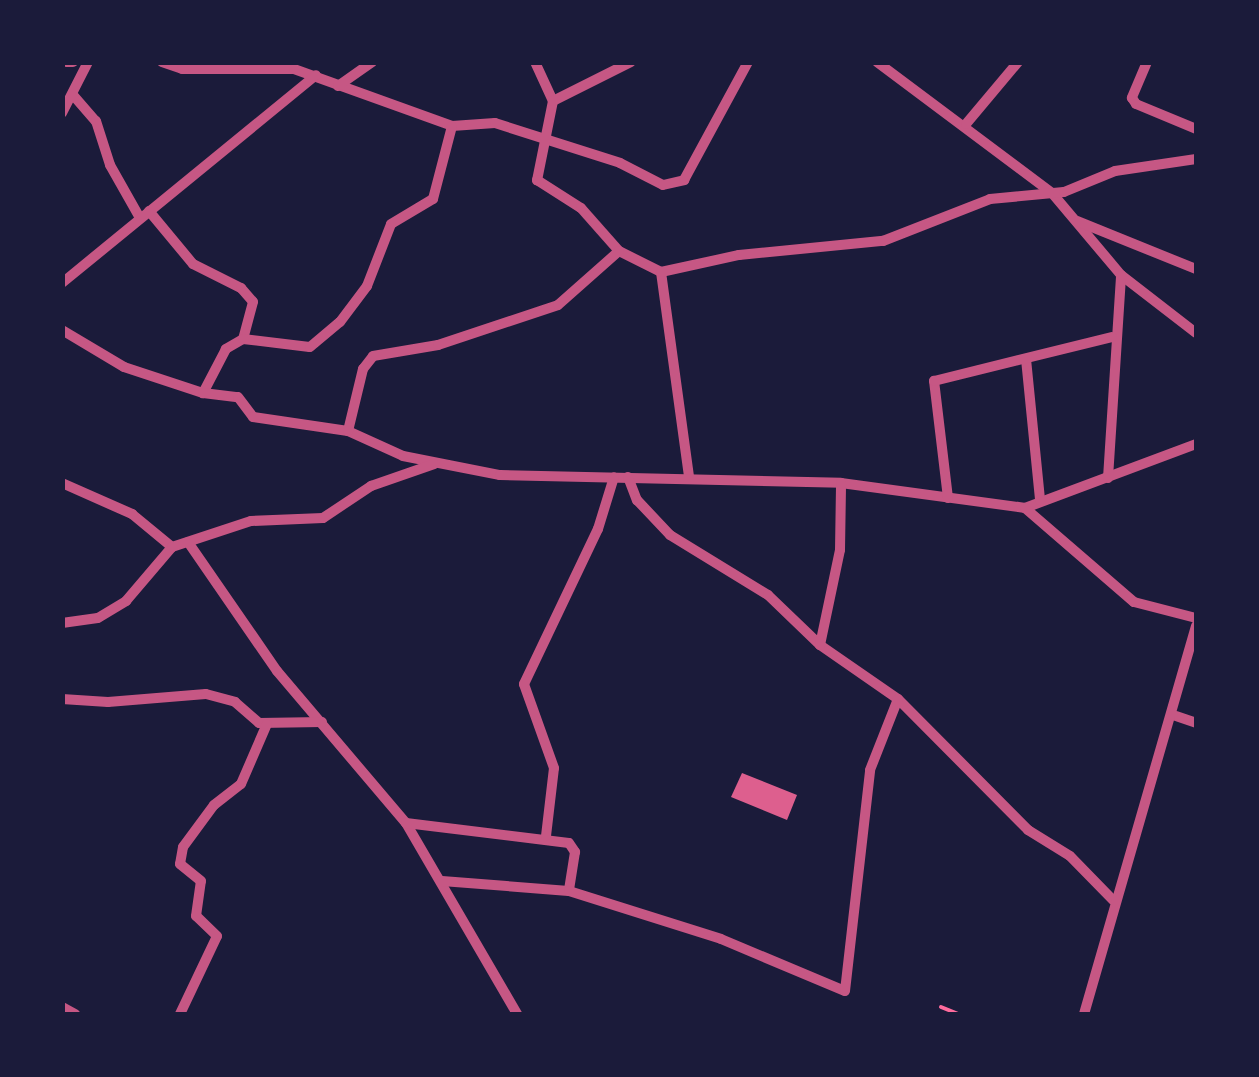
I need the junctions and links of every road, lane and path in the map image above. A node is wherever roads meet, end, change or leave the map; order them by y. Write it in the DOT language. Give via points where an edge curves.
graph roads {
  1 [pos="88,62"];
  2 [pos="162,62"];
  3 [pos="372,62"];
  4 [pos="535,62"];
  5 [pos="632,62"];
  6 [pos="748,62"];
  7 [pos="876,62"];
  8 [pos="1018,62"];
  9 [pos="1147,62"];
  10 [pos="293,66"];
  11 [pos="316,75"];
  12 [pos="338,86"];
  13 [pos="73,95"];
  14 [pos="553,101"];
  15 [pos="62,114"];
  16 [pos="966,124"];
  17 [pos="452,126"];
  18 [pos="1196,129"];
  19 [pos="540,141"];
  20 [pos="1196,159"];
  21 [pos="1052,193"];
  22 [pos="144,215"];
  23 [pos="1075,221"];
  24 [pos="618,251"];
  25 [pos="1196,269"];
  26 [pos="661,272"];
  27 [pos="1120,275"];
  28 [pos="62,283"];
  29 [pos="62,330"];
  30 [pos="1196,333"];
  31 [pos="1112,337"];
  32 [pos="242,339"];
  33 [pos="1026,359"];
  34 [pos="203,393"];
  35 [pos="348,431"];
  36 [pos="1196,444"];
  37 [pos="440,462"];
  38 [pos="689,476"];
  39 [pos="614,477"];
  40 [pos="628,477"];
  41 [pos="1108,478"];
  42 [pos="62,483"];
  43 [pos="841,483"];
  44 [pos="948,498"];
  45 [pos="1040,500"];
  46 [pos="1025,508"];
  47 [pos="188,542"];
  48 [pos="172,547"];
  49 [pos="1196,618"];
  50 [pos="62,623"];
  51 [pos="1196,626"];
  52 [pos="820,645"];
  53 [pos="62,698"];
  54 [pos="898,699"];
  55 [pos="1176,716"];
  56 [pos="322,722"];
  57 [pos="1196,723"];
  58 [pos="267,724"];
  59 [pos="406,824"];
  60 [pos="546,836"];
  61 [pos="442,881"];
  62 [pos="570,891"];
  63 [pos="1113,900"];
  64 [pos="62,1007"];
  65 [pos="941,1007"];
  66 [pos="76,1014"];
  67 [pos="180,1014"];
  68 [pos="518,1014"];
  69 [pos="958,1014"];
  70 [pos="1084,1014"];
  1 -- 13 [label="street"];
  2 -- 10 [label="street" via="182,69"];
  3 -- 12 [label="street"];
  4 -- 14 [label="street"];
  5 -- 14 [label="street"];
  6 -- 19 [label="street" via="684,180 663,184 620,163"];
  7 -- 16 [label="street"];
  8 -- 16 [label="street"];
  9 -- 18 [label="street" via="1132,98 1136,104"];
  10 -- 11 [label="street"];
  11 -- 12 [label="street"];
  11 -- 22 [label="street"];
  12 -- 17 [label="street"];
  13 -- 15 [label="street"];
  13 -- 22 [label="street" via="96,120 110,165"];
  14 -- 19 [label="street"];
  16 -- 21 [label="street"];
  17 -- 19 [label="street" via="495,124"];
  17 -- 32 [label="street" via="433,200 391,224 367,286 340,322 310,347"];
  19 -- 24 [label="street" via="541,186 581,208"];
  20 -- 21 [label="street" via="1115,171"];
  21 -- 23 [label="street"];
  21 -- 26 [label="street" via="990,199 883,241 739,255"];
  22 -- 28 [label="street"];
  22 -- 32 [label="street" via="193,264 253,302"];
  23 -- 25 [label="street"];
  23 -- 27 [label="street"];
  24 -- 26 [label="street"];
  24 -- 35 [label="street" via="558,305 438,345 373,356 363,369"];
  26 -- 38 [label="street"];
  27 -- 30 [label="street"];
  27 -- 31 [label="street"];
  29 -- 34 [label="street" via="112,362"];
  31 -- 33 [label="street"];
  31 -- 41 [label="street"];
  32 -- 34 [label="street" via="226,349"];
  33 -- 44 [label="street" via="934,381"];
  33 -- 45 [label="street"];
  34 -- 35 [label="street" via="238,397 253,417"];
  35 -- 37 [label="street" via="403,456"];
  36 -- 41 [label="street"];
  37 -- 39 [label="street" via="500,476"];
  37 -- 47 [label="street" via="371,486 323,518 251,521"];
  38 -- 40 [label="street"];
  38 -- 43 [label="street"];
  39 -- 40 [label="street"];
  39 -- 60 [label="street" via="598,529 524,684 554,768"];
  40 -- 52 [label="street" via="637,500 670,534 768,595"];
  41 -- 45 [label="street"];
  42 -- 48 [label="street" via="132,514"];
  43 -- 44 [label="street"];
  43 -- 52 [label="street" via="840,550"];
  44 -- 46 [label="street"];
  45 -- 46 [label="street"];
  46 -- 49 [label="street" via="1134,602"];
  47 -- 48 [label="street"];
  47 -- 56 [label="street" via="277,670"];
  48 -- 50 [label="street" via="126,601 98,618"];
  51 -- 55 [label="street"];
  52 -- 54 [label="street"];
  53 -- 58 [label="street" via="108,702 206,694 235,702"];
  54 -- 62 [label="street" via="870,770 845,991 721,939"];
  54 -- 63 [label="street" via="1028,830 1070,856"];
  55 -- 57 [label="street"];
  55 -- 63 [label="street"];
  56 -- 58 [label="street"];
  56 -- 59 [label="street"];
  58 -- 67 [label="street" via="241,784 183,847 180,864 201,881 196,916 217,936"];
  59 -- 60 [label="street"];
  59 -- 61 [label="street"];
  60 -- 62 [label="street" via="573,846"];
  61 -- 62 [label="street"];
  61 -- 68 [label="street"];
  63 -- 70 [label="street"];
  64 -- 66 [label="street"];
  65 -- 69 [label="path"];
}
